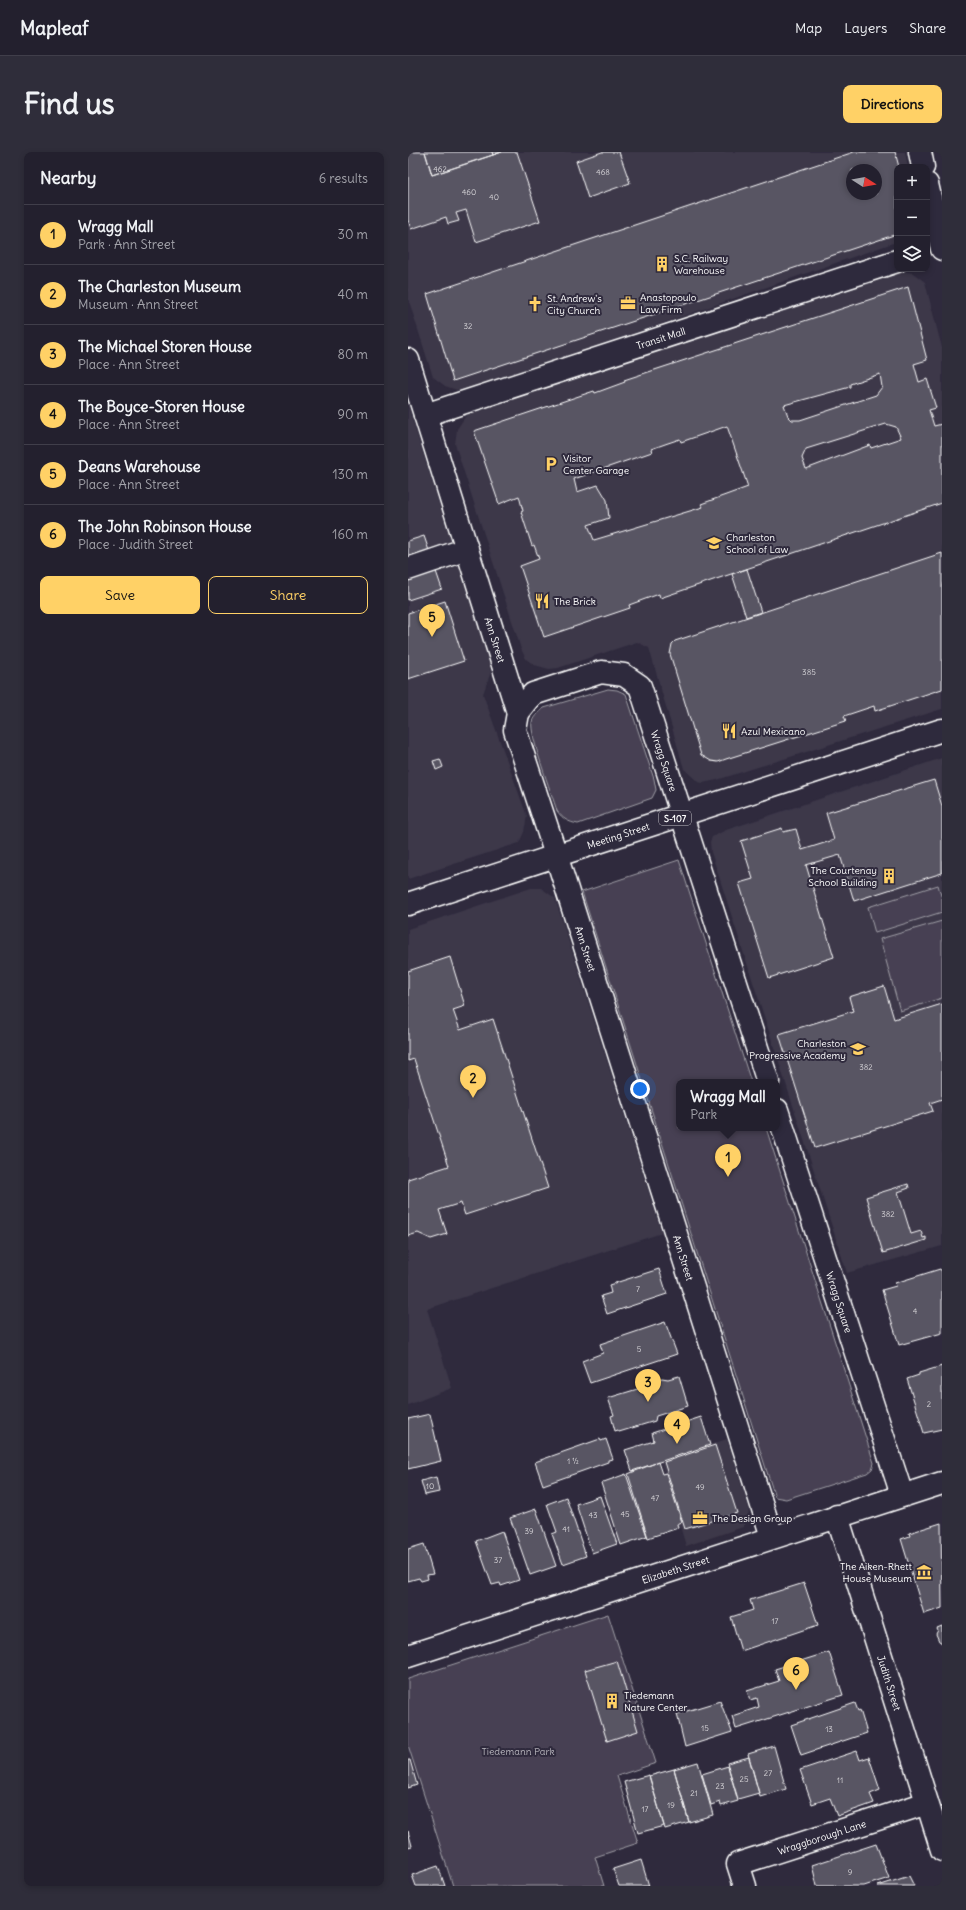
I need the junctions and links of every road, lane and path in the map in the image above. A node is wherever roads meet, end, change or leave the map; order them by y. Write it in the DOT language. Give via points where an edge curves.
graph roads {
  1 [pos="920,152"];
  2 [pos="922,164"];
  3 [pos="930,197"];
  4 [pos="942,248"];
  5 [pos="930,251"];
  6 [pos="894,262"];
  7 [pos="408,360"];
  8 [pos="425,415"];
  9 [pos="467,549"];
  10 [pos="408,569"];
  11 [pos="518,713"];
  12 [pos="942,730"];
  13 [pos="682,816"];
  14 [pos="556,855"];
  15 [pos="408,904"];
  16 [pos="767,1079"];
  17 [pos="780,1119"];
  18 [pos="942,1483"];
  19 [pos="902,1495"];
  20 [pos="837,1516"];
  21 [pos="772,1537"];
  22 [pos="408,1656"];
  23 [pos="927,1803"];
  24 [pos="942,1850"];
  25 [pos="745,1886"];
  1 -- 2 [label="street"];
  3 -- 4 [label="street"];
  4 -- 5 [label="street"];
  6 -- 8 [label="street, Transit Mall"];
  7 -- 8 [label="street, Ann Street"];
  8 -- 9 [label="street, Ann Street"];
  9 -- 10 [label="street"];
  9 -- 11 [label="street, Ann Street"];
  11 -- 13 [label="street, Wragg Square" via="532,694 601,672 613,672 632,679 640,686"];
  11 -- 14 [label="street, Ann Street" via="515,730"];
  12 -- 13 [label="street, Meeting Street / S-107"];
  13 -- 14 [label="street, Meeting Street / S-107"];
  13 -- 16 [label="street, Wragg Square"];
  14 -- 15 [label="street, Meeting Street / S-107"];
  14 -- 21 [label="street, Ann Street"];
  17 -- 19 [label="street, Wragg Square"];
  18 -- 19 [label="street, Elizabeth Street"];
  19 -- 20 [label="street, Elizabeth Street"];
  20 -- 21 [label="street, Elizabeth Street"];
  20 -- 23 [label="street, Judith Street"];
  21 -- 22 [label="street, Elizabeth Street"];
  23 -- 24 [label="street, Judith Street"];
  23 -- 25 [label="street, Wraggborough Lane" via="738,1864"];
}
